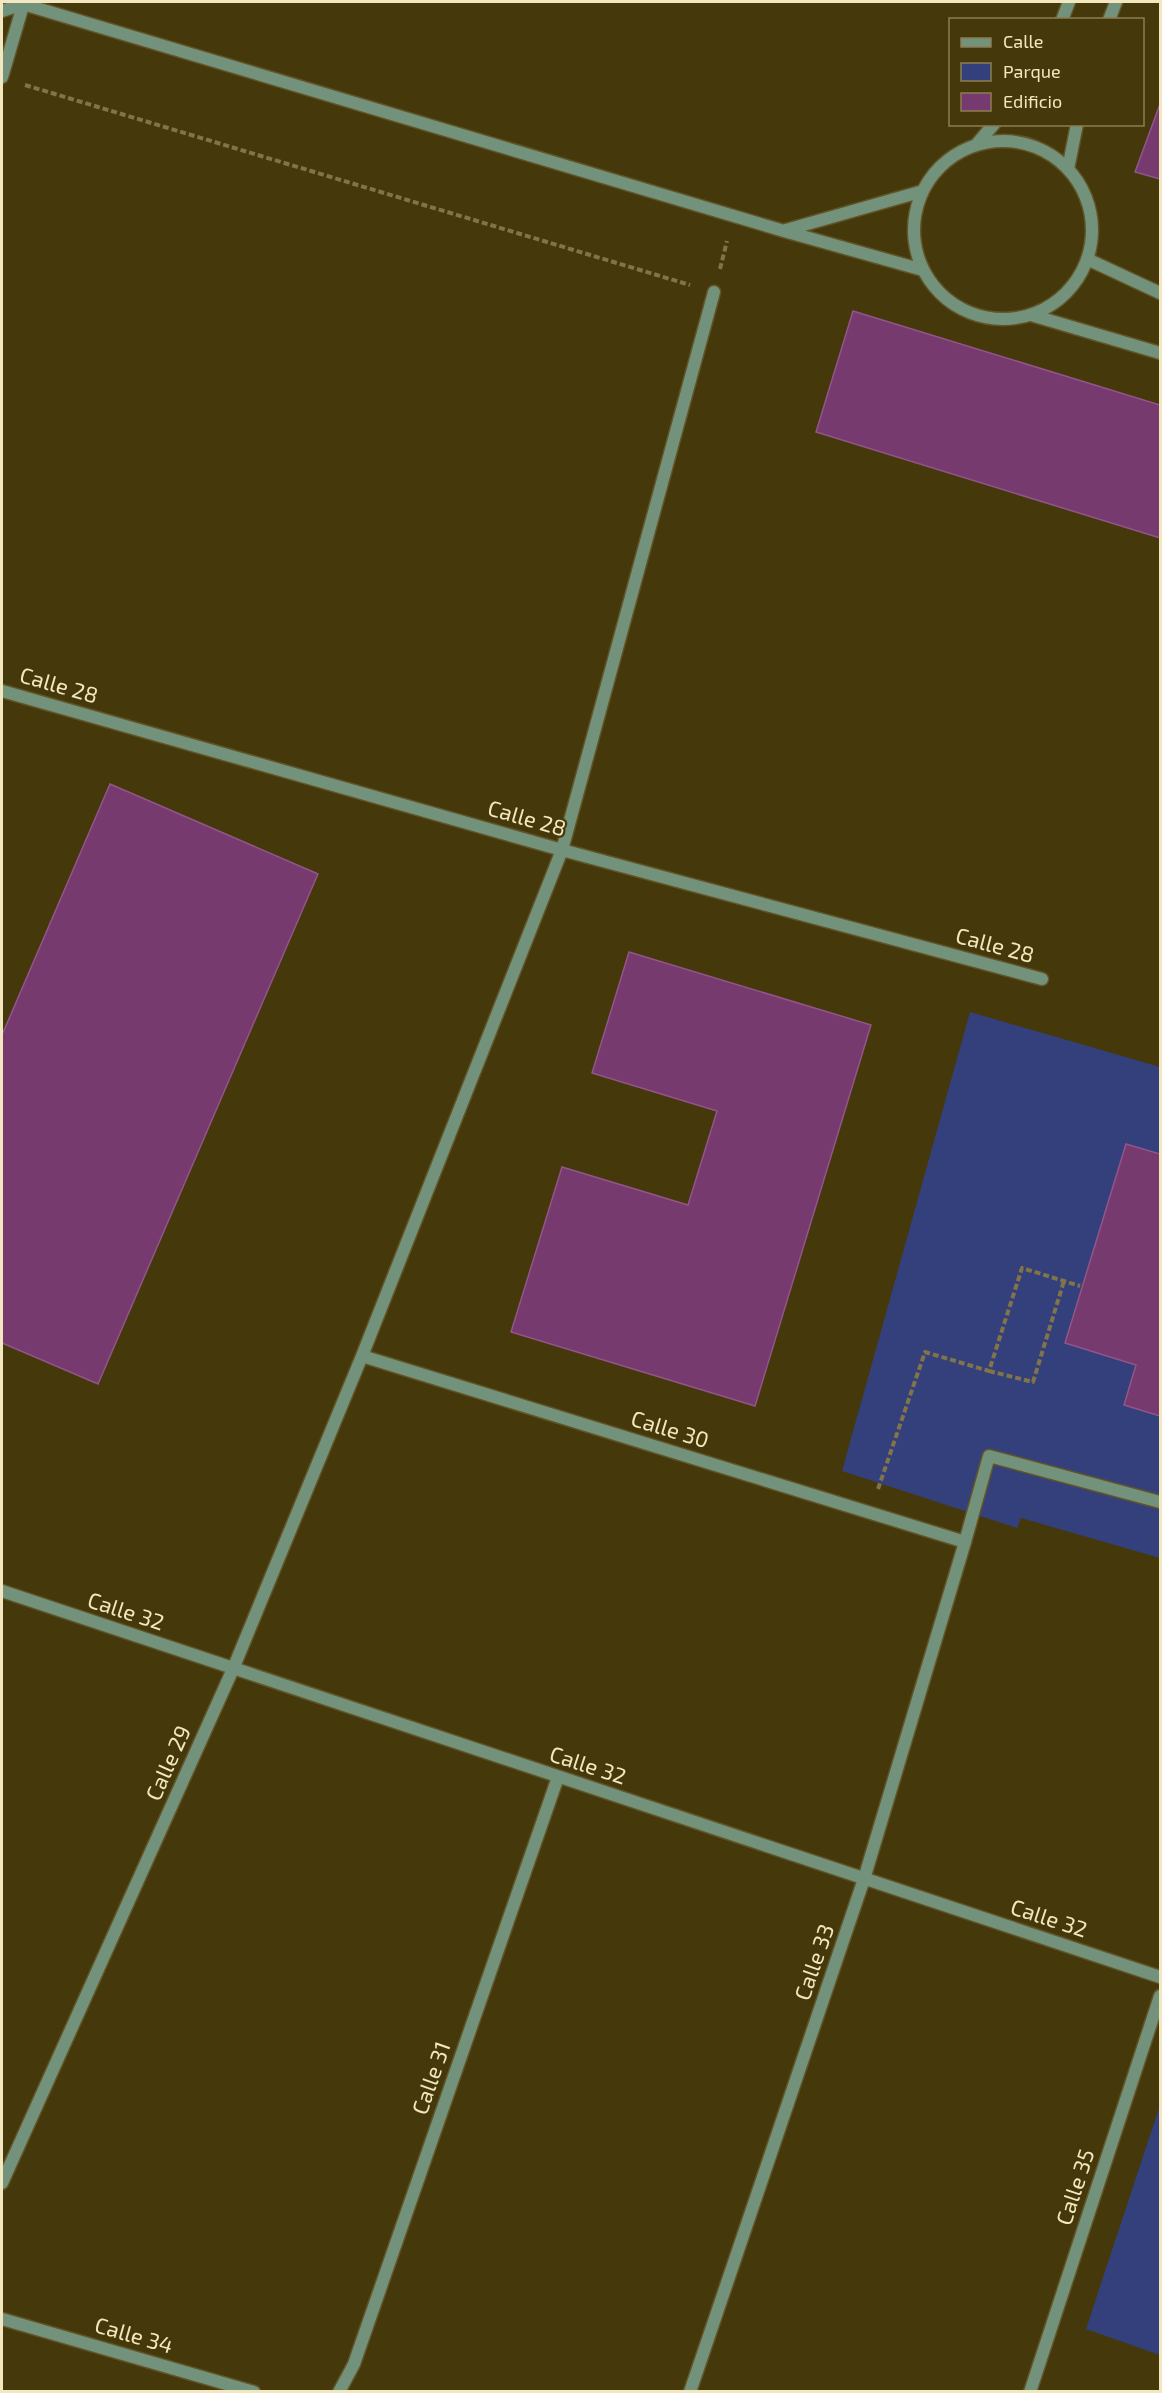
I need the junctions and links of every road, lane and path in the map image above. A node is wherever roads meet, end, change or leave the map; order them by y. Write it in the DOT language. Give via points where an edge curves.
graph roads {
  1 [pos="1069,2"];
  2 [pos="1116,2"];
  3 [pos="24,3"];
  4 [pos="2,11"];
  5 [pos="1063,18"];
  6 [pos="1110,18"];
  7 [pos="2,77"];
  8 [pos="24,84"];
  9 [pos="992,126"];
  10 [pos="1077,126"];
  11 [pos="976,145"];
  12 [pos="1068,169"];
  13 [pos="923,191"];
  14 [pos="733,215"];
  15 [pos="784,231"];
  16 [pos="1087,259"];
  17 [pos="923,270"];
  18 [pos="714,292"];
  19 [pos="1161,293"];
  20 [pos="1031,315"];
  21 [pos="1161,353"];
  22 [pos="2,691"];
  23 [pos="562,850"];
  24 [pos="1042,979"];
  25 [pos="1064,1281"];
  26 [pos="1080,1286"];
  27 [pos="362,1356"];
  28 [pos="989,1371"];
  29 [pos="1161,1502"];
  30 [pos="870,1513"];
  31 [pos="965,1542"];
  32 [pos="2,1592"];
  33 [pos="233,1669"];
  34 [pos="558,1777"];
  35 [pos="864,1878"];
  36 [pos="1161,1977"];
  37 [pos="1161,1996"];
  38 [pos="2,2183"];
  39 [pos="2,2319"];
  40 [pos="254,2391"];
  41 [pos="339,2391"];
  42 [pos="690,2391"];
  43 [pos="1030,2391"];
  1 -- 5 [label="street"];
  2 -- 6 [label="street"];
  3 -- 4 [label="street"];
  3 -- 7 [label="street"];
  3 -- 14 [label="street"];
  8 -- 18 [label="path"];
  9 -- 11 [label="street"];
  10 -- 12 [label="street"];
  11 -- 12 [label="street" via="1026,143 1049,153"];
  11 -- 13 [label="street" via="955,155"];
  12 -- 16 [label="street" via="1082,188 1090,211 1092,236"];
  13 -- 15 [label="street"];
  13 -- 17 [label="street" via="915,216 915,243"];
  14 -- 15 [label="street"];
  14 -- 18 [label="path"];
  15 -- 17 [label="street"];
  16 -- 19 [label="street"];
  16 -- 20 [label="street" via="1074,283 1055,302"];
  17 -- 20 [label="street" via="937,291 972,314 1005,319"];
  18 -- 23 [label="street, Calle 29"];
  20 -- 21 [label="street"];
  22 -- 23 [label="street, Calle 28"];
  23 -- 24 [label="street, Calle 28"];
  23 -- 27 [label="street, Calle 29"];
  25 -- 26 [label="path"];
  25 -- 28 [label="path" via="1033,1382"];
  25 -- 28 [label="path" via="1022,1268"];
  27 -- 30 [label="street, Calle 30"];
  27 -- 33 [label="street, Calle 29"];
  28 -- 30 [label="path" via="926,1352"];
  29 -- 31 [label="street, Calle 33" via="989,1456"];
  30 -- 31 [label="street, Calle 30"];
  31 -- 35 [label="street, Calle 33"];
  32 -- 33 [label="street, Calle 32"];
  33 -- 34 [label="street, Calle 32"];
  33 -- 38 [label="street, Calle 29"];
  34 -- 35 [label="street, Calle 32"];
  34 -- 41 [label="street, Calle 31" via="354,2364"];
  35 -- 36 [label="street, Calle 32"];
  35 -- 42 [label="street, Calle 33"];
  37 -- 43 [label="street, Calle 35"];
  39 -- 40 [label="street, Calle 34"];
}
